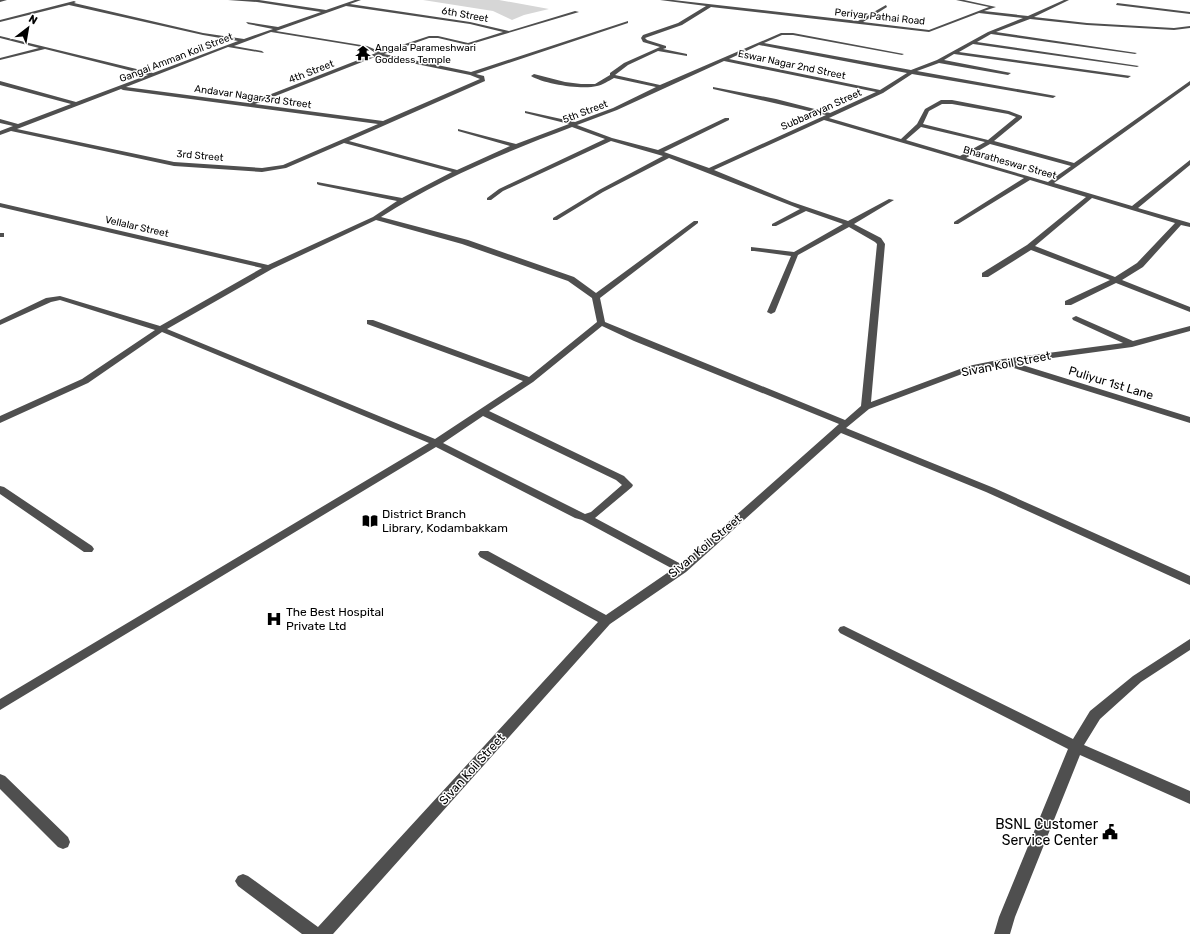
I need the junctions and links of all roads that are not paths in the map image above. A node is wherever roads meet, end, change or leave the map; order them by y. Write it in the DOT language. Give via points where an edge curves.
graph roads {
  1 [pos="5,0"];
  2 [pos="80,0"];
  3 [pos="230,0"];
  4 [pos="359,0"];
  5 [pos="662,0"];
  6 [pos="696,0"];
  7 [pos="958,0"];
  8 [pos="1067,0"];
  9 [pos="0,1"];
  10 [pos="68,3"];
  11 [pos="687,3"];
  12 [pos="1117,4"];
  13 [pos="344,5"];
  14 [pos="710,6"];
  15 [pos="886,6"];
  16 [pos="326,12"];
  17 [pos="577,12"];
  18 [pos="979,12"];
  19 [pos="1190,13"];
  20 [pos="1028,18"];
  21 [pos="0,21"];
  22 [pos="626,22"];
  23 [pos="248,23"];
  24 [pos="858,23"];
  25 [pos="1190,27"];
  26 [pos="279,28"];
  27 [pos="271,31"];
  28 [pos="510,32"];
  29 [pos="990,33"];
  30 [pos="0,37"];
  31 [pos="8,39"];
  32 [pos="244,40"];
  33 [pos="0,41"];
  34 [pos="759,44"];
  35 [pos="972,44"];
  36 [pos="228,46"];
  37 [pos="47,47"];
  38 [pos="658,50"];
  39 [pos="262,52"];
  40 [pos="954,53"];
  41 [pos="1134,53"];
  42 [pos="379,54"];
  43 [pos="902,54"];
  44 [pos="685,55"];
  45 [pos="0,59"];
  46 [pos="722,59"];
  47 [pos="939,61"];
  48 [pos="1137,66"];
  49 [pos="911,72"];
  50 [pos="1008,73"];
  51 [pos="471,74"];
  52 [pos="155,75"];
  53 [pos="534,76"];
  54 [pos="613,76"];
  55 [pos="1128,76"];
  56 [pos="0,83"];
  57 [pos="1190,83"];
  58 [pos="121,87"];
  59 [pos="661,87"];
  60 [pos="715,88"];
  61 [pos="1179,91"];
  62 [pos="881,92"];
  63 [pos="1190,94"];
  64 [pos="1052,96"];
  65 [pos="77,104"];
  66 [pos="250,104"];
  67 [pos="527,112"];
  68 [pos="832,115"];
  69 [pos="824,118"];
  70 [pos="727,119"];
  71 [pos="0,121"];
  72 [pos="383,123"];
  73 [pos="574,125"];
  74 [pos="920,125"];
  75 [pos="18,126"];
  76 [pos="10,129"];
  77 [pos="460,130"];
  78 [pos="0,133"];
  79 [pos="610,139"];
  80 [pos="344,141"];
  81 [pos="902,141"];
  82 [pos="989,142"];
  83 [pos="516,146"];
  84 [pos="659,152"];
  85 [pos="667,156"];
  86 [pos="961,158"];
  87 [pos="1190,162"];
  88 [pos="1075,165"];
  89 [pos="709,170"];
  90 [pos="458,172"];
  91 [pos="1028,178"];
  92 [pos="319,183"];
  93 [pos="1049,184"];
  94 [pos="1091,196"];
  95 [pos="489,199"];
  96 [pos="403,200"];
  97 [pos="891,200"];
  98 [pos="0,205"];
  99 [pos="1133,208"];
  100 [pos="805,209"];
  101 [pos="374,218"];
  102 [pos="555,219"];
  103 [pos="696,222"];
  104 [pos="1180,222"];
  105 [pos="956,223"];
  106 [pos="849,224"];
  107 [pos="774,225"];
  108 [pos="1190,225"];
  109 [pos="1030,247"];
  110 [pos="754,249"];
  111 [pos="795,254"];
  112 [pos="269,267"];
  113 [pos="985,275"];
  114 [pos="1116,280"];
  115 [pos="596,297"];
  116 [pos="1068,303"];
  117 [pos="1190,310"];
  118 [pos="771,312"];
  119 [pos="1076,318"];
  120 [pos="370,322"];
  121 [pos="0,323"];
  122 [pos="601,323"];
  123 [pos="1190,328"];
  124 [pos="161,329"];
  125 [pos="1132,344"];
  126 [pos="1003,362"];
  127 [pos="530,380"];
  128 [pos="866,407"];
  129 [pos="483,412"];
  130 [pos="0,420"];
  131 [pos="1190,420"];
  132 [pos="844,426"];
  133 [pos="436,443"];
  134 [pos="0,489"];
  135 [pos="586,518"];
  136 [pos="88,549"];
  137 [pos="484,554"];
  138 [pos="682,568"];
  139 [pos="1190,581"];
  140 [pos="606,621"];
  141 [pos="844,630"];
  142 [pos="1190,644"];
  143 [pos="0,705"];
  144 [pos="1076,747"];
  145 [pos="0,780"];
  146 [pos="1190,798"];
  147 [pos="62,842"];
  148 [pos="243,881"];
  149 [pos="315,934"];
  150 [pos="322,934"];
  151 [pos="1002,934"];
  1 -- 9 [label="street"];
  2 -- 10 [label="street"];
  3 -- 16 [label="street" via="257,1"];
  4 -- 13 [label="street, Gangai Amman Koil Street"];
  5 -- 11 [label="street, Periyar Pathai Road"];
  6 -- 11 [label="street"];
  7 -- 18 [label="street" via="994,7"];
  8 -- 20 [label="street, Subbarayan Street"];
  10 -- 21 [label="street"];
  10 -- 32 [label="street" via="203,34"];
  11 -- 14 [label="street, Periyar Pathai Road"];
  12 -- 19 [label="street"];
  13 -- 16 [label="street, Gangai Amman Koil Street"];
  13 -- 28 [label="street, 6th Street" via="470,23"];
  14 -- 24 [label="street, Periyar Pathai Road"];
  14 -- 38 [label="street" via="680,24 643,38 645,41 664,46"];
  15 -- 24 [label="street"];
  16 -- 26 [label="street, Gangai Amman Koil Street"];
  17 -- 28 [label="street, 4th Street"];
  18 -- 20 [label="street, Periyar Pathai Road"];
  18 -- 24 [label="street, Periyar Pathai Road" via="929,30"];
  20 -- 25 [label="street, Periyar Pathai Road" via="1134,27"];
  20 -- 29 [label="street, Subbarayan Street"];
  22 -- 51 [label="street"];
  23 -- 26 [label="street"];
  26 -- 27 [label="street, Gangai Amman Koil Street"];
  27 -- 32 [label="street, Gangai Amman Koil Street"];
  27 -- 42 [label="street" via="357,45"];
  28 -- 42 [label="street, 4th Street" via="468,44 429,37"];
  29 -- 35 [label="street, Subbarayan Street"];
  29 -- 41 [label="street"];
  30 -- 31 [label="street"];
  31 -- 33 [label="street"];
  31 -- 37 [label="street"];
  32 -- 36 [label="street, Gangai Amman Koil Street"];
  34 -- 43 [label="street, 5th Street" via="787,33"];
  34 -- 46 [label="street, 5th Street"];
  34 -- 49 [label="street"];
  35 -- 40 [label="street, Subbarayan Street"];
  35 -- 48 [label="street"];
  36 -- 39 [label="street"];
  36 -- 52 [label="street, Gangai Amman Koil Street"];
  37 -- 45 [label="street"];
  37 -- 52 [label="street"];
  38 -- 44 [label="street"];
  38 -- 54 [label="street" via="615,70"];
  40 -- 47 [label="street, Subbarayan Street"];
  40 -- 55 [label="street"];
  42 -- 51 [label="street"];
  42 -- 66 [label="street, 4th Street"];
  46 -- 59 [label="street, 5th Street"];
  46 -- 62 [label="street, Eswar Nagar 2nd Street"];
  47 -- 49 [label="street, Subbarayan Street"];
  47 -- 50 [label="street"];
  49 -- 62 [label="street, Subbarayan Street"];
  49 -- 64 [label="street"];
  51 -- 72 [label="street, 3rd Street" via="483,80"];
  52 -- 58 [label="street, Gangai Amman Koil Street"];
  53 -- 54 [label="street" via="587,86 596,85"];
  54 -- 59 [label="street"];
  56 -- 65 [label="street"];
  57 -- 61 [label="street"];
  58 -- 65 [label="street, Gangai Amman Koil Street"];
  58 -- 66 [label="street, Andavar Nagar 3rd Street"];
  59 -- 73 [label="street, 5th Street"];
  60 -- 68 [label="street" via="776,100"];
  61 -- 63 [label="street"];
  61 -- 88 [label="street"];
  62 -- 68 [label="street, Subbarayan Street"];
  65 -- 75 [label="street, Gangai Amman Koil Street"];
  66 -- 72 [label="street, Andavar Nagar 3rd Street"];
  67 -- 73 [label="street"];
  68 -- 69 [label="street, Subbarayan Street"];
  69 -- 81 [label="street, Bharatheswar Street"];
  69 -- 89 [label="street, Subbarayan Street"];
  70 -- 84 [label="street"];
  71 -- 75 [label="street"];
  72 -- 80 [label="street, 3rd Street"];
  73 -- 79 [label="street"];
  73 -- 83 [label="street, 5th Street"];
  74 -- 81 [label="street"];
  74 -- 82 [label="street"];
  74 -- 82 [label="street" via="927,110 945,102 1020,117"];
  75 -- 76 [label="street, Gangai Amman Koil Street"];
  76 -- 78 [label="street, Gangai Amman Koil Street"];
  76 -- 80 [label="street, 3rd Street" via="174,164 262,170 284,167"];
  77 -- 83 [label="street"];
  79 -- 84 [label="street"];
  79 -- 95 [label="street" via="501,190"];
  80 -- 90 [label="street"];
  81 -- 86 [label="street, Bharatheswar Street"];
  82 -- 86 [label="street"];
  82 -- 88 [label="street"];
  83 -- 90 [label="street, 5th Street"];
  84 -- 85 [label="street"];
  85 -- 89 [label="street"];
  85 -- 102 [label="street"];
  86 -- 91 [label="street, Bharatheswar Street"];
  87 -- 99 [label="street"];
  88 -- 93 [label="street"];
  89 -- 100 [label="street"];
  90 -- 96 [label="street, 5th Street"];
  91 -- 93 [label="street, Bharatheswar Street"];
  91 -- 105 [label="street"];
  92 -- 96 [label="street"];
  93 -- 94 [label="street, Bharatheswar Street"];
  94 -- 99 [label="street, Bharatheswar Street"];
  94 -- 109 [label="street"];
  96 -- 101 [label="street, 5th Street"];
  97 -- 106 [label="street"];
  98 -- 112 [label="street, Vellalar Street"];
  99 -- 104 [label="street, Bharatheswar Street"];
  100 -- 106 [label="street"];
  100 -- 107 [label="street"];
  101 -- 112 [label="street, 5th Street"];
  101 -- 115 [label="street" via="465,242 571,279"];
  103 -- 115 [label="street"];
  104 -- 108 [label="street, Bharatheswar Street"];
  104 -- 114 [label="street" via="1140,265"];
  106 -- 111 [label="street"];
  106 -- 128 [label="street" via="873,236 881,244"];
  109 -- 113 [label="street"];
  109 -- 114 [label="street"];
  110 -- 111 [label="street"];
  111 -- 118 [label="street"];
  112 -- 124 [label="street, 5th Street"];
  114 -- 116 [label="street"];
  114 -- 117 [label="street"];
  115 -- 122 [label="street"];
  119 -- 125 [label="street"];
  120 -- 127 [label="street"];
  121 -- 124 [label="street" via="49,300 60,298"];
  122 -- 127 [label="street"];
  122 -- 132 [label="street"];
  123 -- 125 [label="street, Sivan Koil Street"];
  124 -- 130 [label="street, 5th Street" via="85,381"];
  124 -- 133 [label="street"];
  125 -- 126 [label="street, Sivan Koil Street"];
  126 -- 128 [label="street, Sivan Koil Street" via="968,369"];
  126 -- 131 [label="street, Puliyur 1st Lane"];
  127 -- 129 [label="street"];
  128 -- 132 [label="street, Sivan Koil Street"];
  129 -- 133 [label="street"];
  129 -- 135 [label="street" via="626,482 628,485 625,488 595,514"];
  132 -- 138 [label="street, Sivan Koil Street"];
  132 -- 139 [label="street"];
  133 -- 135 [label="street"];
  133 -- 143 [label="street"];
  134 -- 136 [label="street"];
  135 -- 138 [label="street"];
  137 -- 140 [label="street"];
  138 -- 140 [label="street, Sivan Koil Street"];
  140 -- 150 [label="street, Sivan Koil Street"];
  141 -- 144 [label="street"];
  142 -- 144 [label="street" via="1137,679 1096,715"];
  144 -- 146 [label="street"];
  144 -- 151 [label="street"];
  145 -- 147 [label="street"];
  148 -- 149 [label="street"];
}
